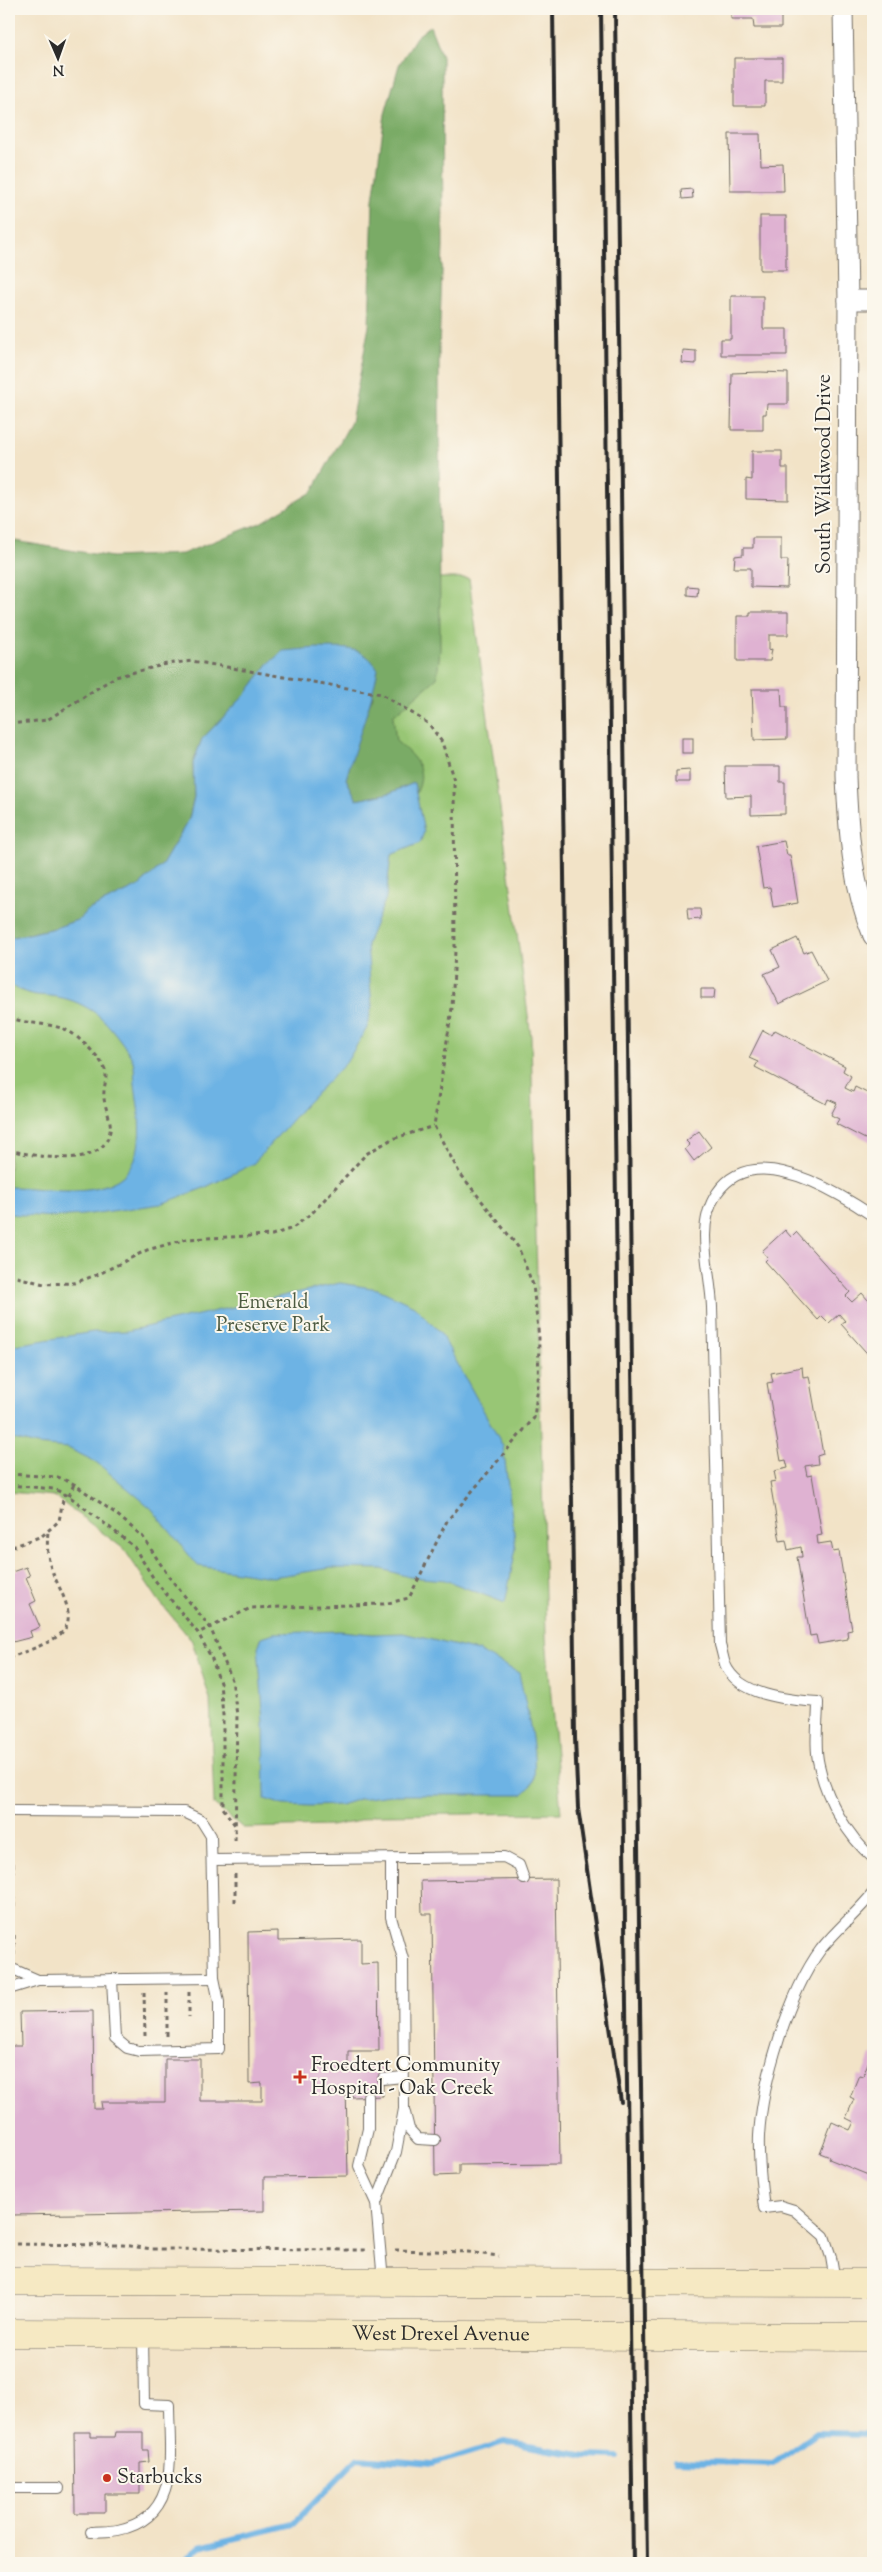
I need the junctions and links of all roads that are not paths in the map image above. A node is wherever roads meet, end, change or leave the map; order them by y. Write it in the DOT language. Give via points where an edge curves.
graph roads {
  1 [pos="843,9"];
  2 [pos="848,300"];
  3 [pos="873,300"];
  4 [pos="873,936"];
  5 [pos="873,1216"];
  6 [pos="9,1811"];
  7 [pos="873,1858"];
  8 [pos="391,1859"];
  9 [pos="213,1860"];
  10 [pos="524,1879"];
  11 [pos="873,1893"];
  12 [pos="9,1970"];
  13 [pos="214,1978"];
  14 [pos="112,1979"];
  15 [pos="38,1980"];
  16 [pos="9,1989"];
  17 [pos="403,2078"];
  18 [pos="383,2079"];
  19 [pos="368,2096"];
  20 [pos="404,2109"];
  21 [pos="435,2140"];
  22 [pos="376,2203"];
  23 [pos="9,2281"];
  24 [pos="383,2281"];
  25 [pos="835,2282"];
  26 [pos="873,2282"];
  27 [pos="143,2333"];
  28 [pos="9,2334"];
  29 [pos="873,2337"];
  30 [pos="9,2488"];
  31 [pos="59,2488"];
  32 [pos="90,2532"];
  1 -- 2 [label="street, South Wildwood Drive"];
  2 -- 3 [label="street"];
  2 -- 4 [label="street, South Wildwood Drive" via="848,825 860,892"];
  5 -- 7 [label="lane" via="814,1182 788,1173 750,1171 729,1180 718,1192 708,1212 705,1235 712,1302 720,1644 726,1665 740,1681 762,1694 818,1702 818,1763 826,1790 841,1818"];
  6 -- 9 [label="lane" via="184,1812 202,1820 211,1836"];
  8 -- 9 [label="lane"];
  8 -- 10 [label="lane" via="504,1857 519,1865"];
  8 -- 17 [label="lane" via="391,1917 403,1959"];
  9 -- 13 [label="lane"];
  11 -- 25 [label="lane" via="821,1949 805,1975 780,2039 763,2104 759,2134 764,2208 781,2206 794,2210 824,2236"];
  12 -- 15 [label="lane"];
  13 -- 14 [label="lane"];
  13 -- 14 [label="lane" via="219,2002 219,2049 145,2051 127,2048 115,2038"];
  14 -- 15 [label="lane"];
  15 -- 16 [label="lane"];
  17 -- 18 [label="lane"];
  17 -- 20 [label="lane"];
  19 -- 22 [label="lane" via="368,2129 359,2166"];
  20 -- 21 [label="lane" via="409,2129 418,2138"];
  20 -- 22 [label="lane" via="396,2152"];
  22 -- 24 [label="lane"];
  23 -- 24 [label="street"];
  24 -- 25 [label="street"];
  25 -- 26 [label="street"];
  27 -- 28 [label="street, West Drexel Avenue"];
  27 -- 29 [label="street, West Drexel Avenue"];
  27 -- 32 [label="lane" via="144,2404 168,2405 170,2480 154,2510 138,2522 118,2530"];
  30 -- 31 [label="lane"];
}
